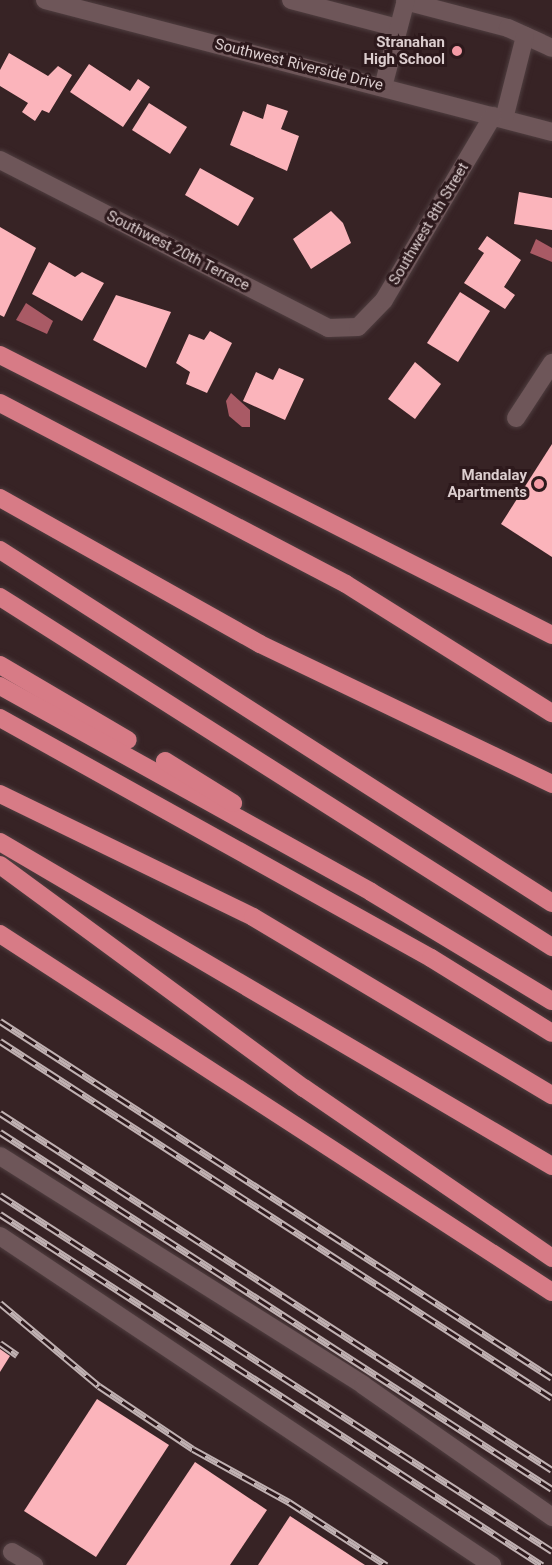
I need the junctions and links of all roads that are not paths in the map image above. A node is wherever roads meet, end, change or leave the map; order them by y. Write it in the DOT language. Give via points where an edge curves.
graph roads {
  1 [pos="45,0"];
  2 [pos="291,0"];
  3 [pos="405,1"];
  4 [pos="398,28"];
  5 [pos="525,36"];
  6 [pos="552,48"];
  7 [pos="383,87"];
  8 [pos="498,118"];
  9 [pos="552,132"];
  10 [pos="0,160"];
  11 [pos="358,327"];
  12 [pos="0,355"];
  13 [pos="552,363"];
  14 [pos="0,403"];
  15 [pos="516,418"];
  16 [pos="0,498"];
  17 [pos="0,550"];
  18 [pos="0,597"];
  19 [pos="0,608"];
  20 [pos="552,635"];
  21 [pos="100,663"];
  22 [pos="0,665"];
  23 [pos="0,686"];
  24 [pos="544,708"];
  25 [pos="0,718"];
  26 [pos="552,784"];
  27 [pos="0,794"];
  28 [pos="0,842"];
  29 [pos="293,848"];
  30 [pos="0,865"];
  31 [pos="552,903"];
  32 [pos="0,934"];
  33 [pos="552,947"];
  34 [pos="552,1001"];
  35 [pos="552,1032"];
  36 [pos="552,1095"];
  37 [pos="0,1156"];
  38 [pos="552,1166"];
  39 [pos="0,1236"];
  40 [pos="552,1258"];
  41 [pos="552,1292"];
  42 [pos="552,1517"];
  43 [pos="12,1552"];
  44 [pos="34,1565"];
  45 [pos="492,1565"];
  1 -- 7 [label="street, Southwest Riverside Drive"];
  2 -- 4 [label="street"];
  3 -- 4 [label="street"];
  3 -- 5 [label="street"];
  4 -- 7 [label="street"];
  5 -- 6 [label="street"];
  5 -- 8 [label="street, Southwest 8th Street"];
  7 -- 8 [label="street, Southwest Riverside Drive"];
  8 -- 9 [label="street, Southwest Riverside Drive"];
  8 -- 11 [label="street, Southwest 8th Street" via="384,300"];
  10 -- 11 [label="street, Southwest 20th Terrace" via="328,328"];
  12 -- 20 [label="highway"];
  13 -- 15 [label="street"];
  14 -- 24 [label="highway" via="346,584"];
  16 -- 26 [label="highway" via="260,644"];
  17 -- 31 [label="highway"];
  18 -- 21 [label="highway"];
  19 -- 21 [label="highway"];
  21 -- 33 [label="highway"];
  22 -- 29 [label="highway" via="212,787"];
  23 -- 29 [label="highway"];
  25 -- 35 [label="highway" via="278,870"];
  27 -- 36 [label="highway" via="138,857 388,994"];
  28 -- 38 [label="highway"];
  29 -- 34 [label="highway"];
  30 -- 40 [label="highway" via="304,1088"];
  32 -- 41 [label="highway"];
  37 -- 42 [label="street" via="363,1385"];
  39 -- 45 [label="street"];
  43 -- 44 [label="street"];
}
